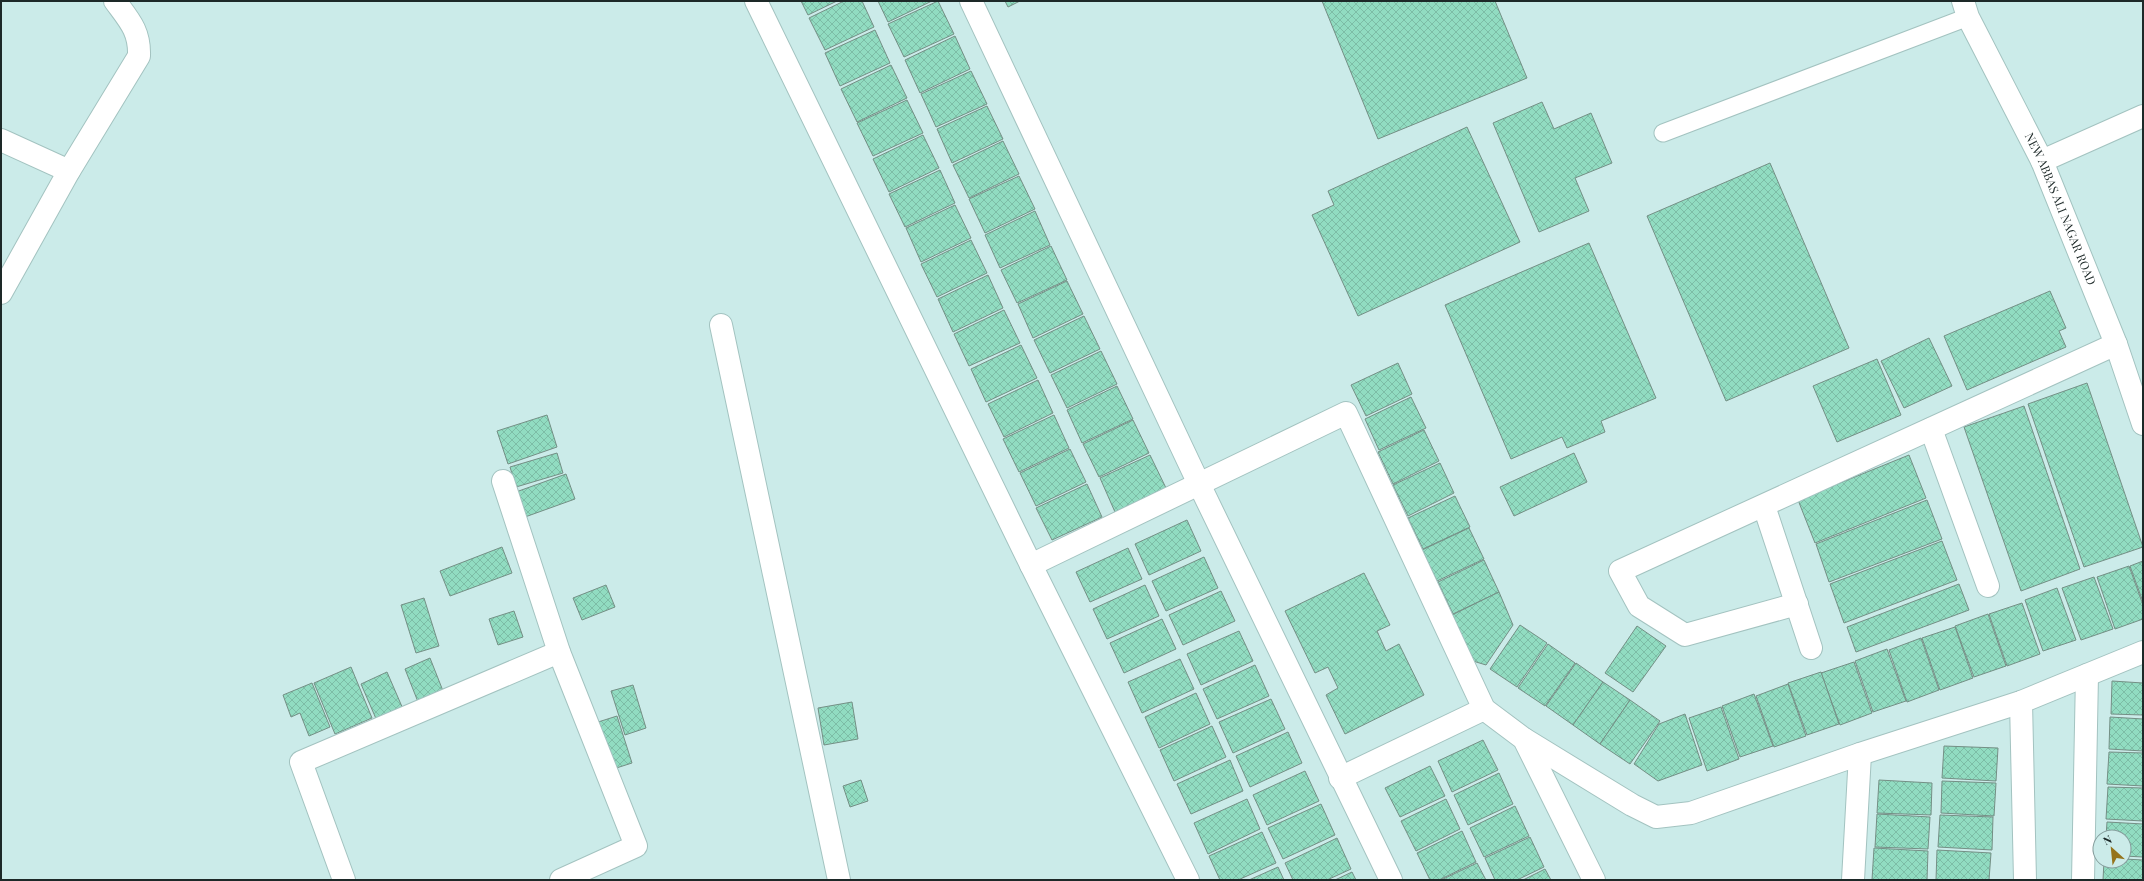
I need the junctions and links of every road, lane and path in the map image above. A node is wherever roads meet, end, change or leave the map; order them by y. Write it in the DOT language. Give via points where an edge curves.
graph roads {
  1 [pos="115,1"];
  2 [pos="756,1"];
  3 [pos="971,1"];
  4 [pos="1966,9"];
  5 [pos="2143,116"];
  6 [pos="1664,133"];
  7 [pos="1,140"];
  8 [pos="2042,161"];
  9 [pos="69,171"];
  10 [pos="1,293"];
  11 [pos="721,324"];
  12 [pos="2116,344"];
  13 [pos="2143,424"];
  14 [pos="1931,429"];
  15 [pos="503,481"];
  16 [pos="1199,484"];
  17 [pos="1764,506"];
  18 [pos="1032,565"];
  19 [pos="1988,586"];
  20 [pos="1797,604"];
  21 [pos="1811,648"];
  22 [pos="559,652"];
  23 [pos="2143,652"];
  24 [pos="2087,675"];
  25 [pos="2021,702"];
  26 [pos="1484,709"];
  27 [pos="1524,739"];
  28 [pos="1860,754"];
  29 [pos="1340,778"];
  30 [pos="344,880"];
  31 [pos="561,880"];
  32 [pos="839,880"];
  33 [pos="1188,880"];
  34 [pos="1391,880"];
  35 [pos="1594,880"];
  36 [pos="1853,880"];
  37 [pos="2025,880"];
  38 [pos="2083,880"];
  1 -- 9 [label="street" via="135,29 140,43 139,56"];
  2 -- 18 [label="street"];
  3 -- 16 [label="street"];
  4 -- 6 [label="lane"];
  4 -- 8 [label="street, NEW ABBAS ALI NAGAR ROAD"];
  5 -- 8 [label="street"];
  7 -- 9 [label="street"];
  8 -- 12 [label="street, NEW ABBAS ALI NAGAR ROAD"];
  9 -- 10 [label="street"];
  11 -- 32 [label="street"];
  12 -- 13 [label="street, NEW ABBAS ALI NAGAR ROAD"];
  12 -- 14 [label="street"];
  14 -- 17 [label="street"];
  14 -- 19 [label="street"];
  15 -- 22 [label="street"];
  16 -- 18 [label="street"];
  16 -- 26 [label="street" via="1346,413"];
  16 -- 29 [label="street"];
  17 -- 20 [label="street"];
  17 -- 20 [label="street" via="1620,571 1639,606 1685,635"];
  18 -- 33 [label="street"];
  20 -- 21 [label="street"];
  22 -- 30 [label="street" via="301,762"];
  22 -- 31 [label="street" via="636,846"];
  23 -- 24 [label="street"];
  24 -- 25 [label="street"];
  24 -- 38 [label="street"];
  25 -- 28 [label="street"];
  25 -- 37 [label="street"];
  26 -- 27 [label="street"];
  26 -- 29 [label="street"];
  27 -- 28 [label="street" via="1656,817 1691,813"];
  27 -- 35 [label="street"];
  28 -- 36 [label="street"];
  29 -- 34 [label="street"];
}
